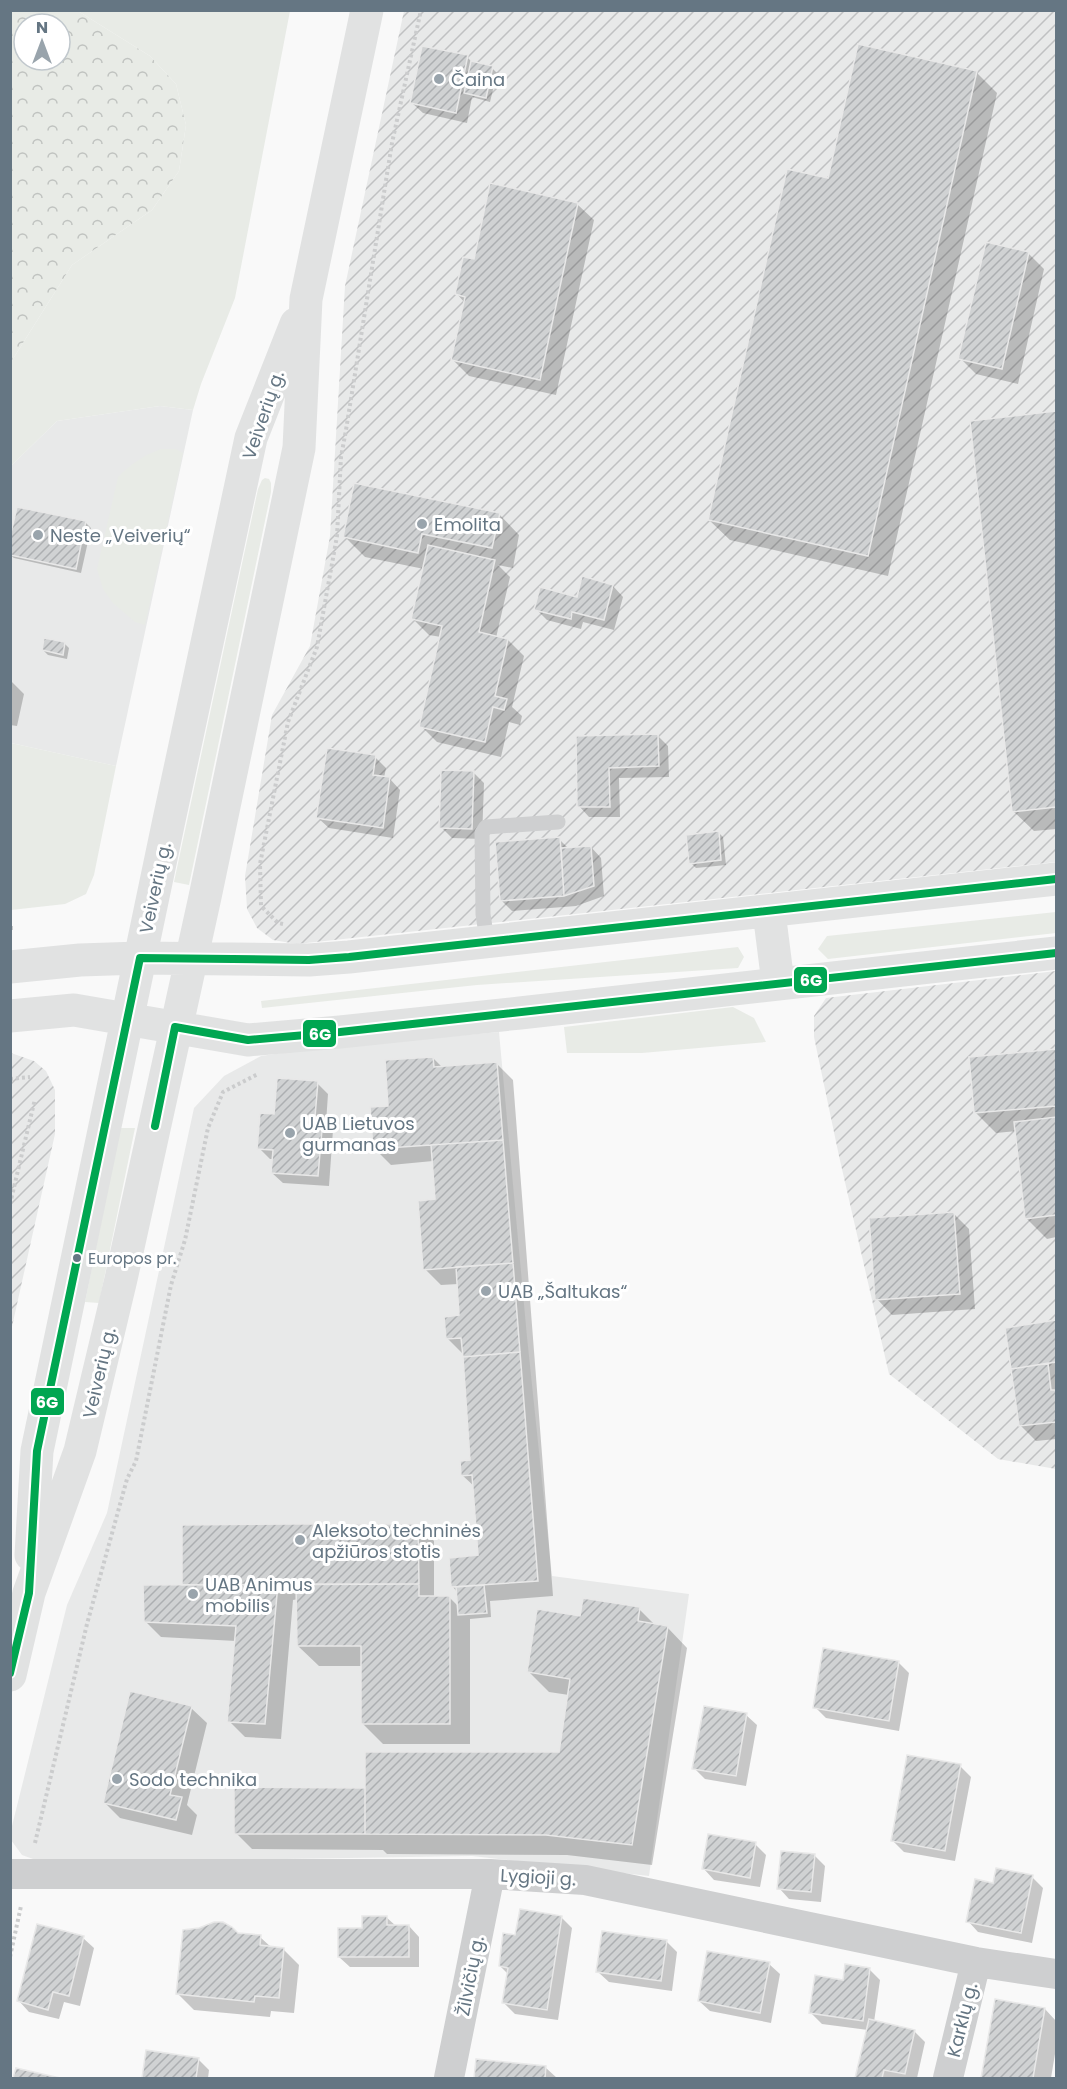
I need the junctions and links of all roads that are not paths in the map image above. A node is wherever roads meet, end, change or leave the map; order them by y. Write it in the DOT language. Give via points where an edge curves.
graph roads {
  1 [pos="367,10"];
  2 [pos="306,299"];
  3 [pos="558,822"];
  4 [pos="1056,879"];
  5 [pos="769,912"];
  6 [pos="487,941"];
  7 [pos="1056,953"];
  8 [pos="140,958"];
  9 [pos="191,959"];
  10 [pos="10,967"];
  11 [pos="778,983"];
  12 [pos="10,1017"];
  13 [pos="128,1019"];
  14 [pos="175,1028"];
  15 [pos="29,1593"];
  16 [pos="10,1674"];
  17 [pos="19,1874"];
  18 [pos="490,1874"];
  19 [pos="976,1962"];
  20 [pos="1056,1974"];
  21 [pos="449,2079"];
  22 [pos="948,2079"];
  1 -- 2 [label="main road, Veiverių g."];
  2 -- 8 [label="main road, Veiverių g." via="251,438"];
  2 -- 9 [label="main road, Veiverių g." via="299,448"];
  3 -- 6 [label="lane" via="486,827 482,833"];
  4 -- 5 [label="main road"];
  5 -- 6 [label="main road"];
  5 -- 11 [label="main road"];
  6 -- 9 [label="main road" via="309,960"];
  7 -- 11 [label="main road"];
  8 -- 9 [label="main road"];
  8 -- 10 [label="main road"];
  8 -- 13 [label="main road, Veiverių g."];
  9 -- 14 [label="main road, Veiverių g."];
  11 -- 14 [label="main road" via="248,1040"];
  12 -- 13 [label="main road" via="74,1010"];
  13 -- 14 [label="main road"];
  13 -- 15 [label="main road, Veiverių g." via="37,1451"];
  14 -- 15 [label="main road, Veiverių g." via="80,1451"];
  15 -- 16 [label="main road, Veiverių g."];
  17 -- 18 [label="street, Lygioji g."];
  18 -- 19 [label="street, Lygioji g." via="585,1880"];
  18 -- 21 [label="street, Žilvičių g."];
  19 -- 20 [label="street, Lygioji g."];
  19 -- 22 [label="street, Karklų g."];
}
